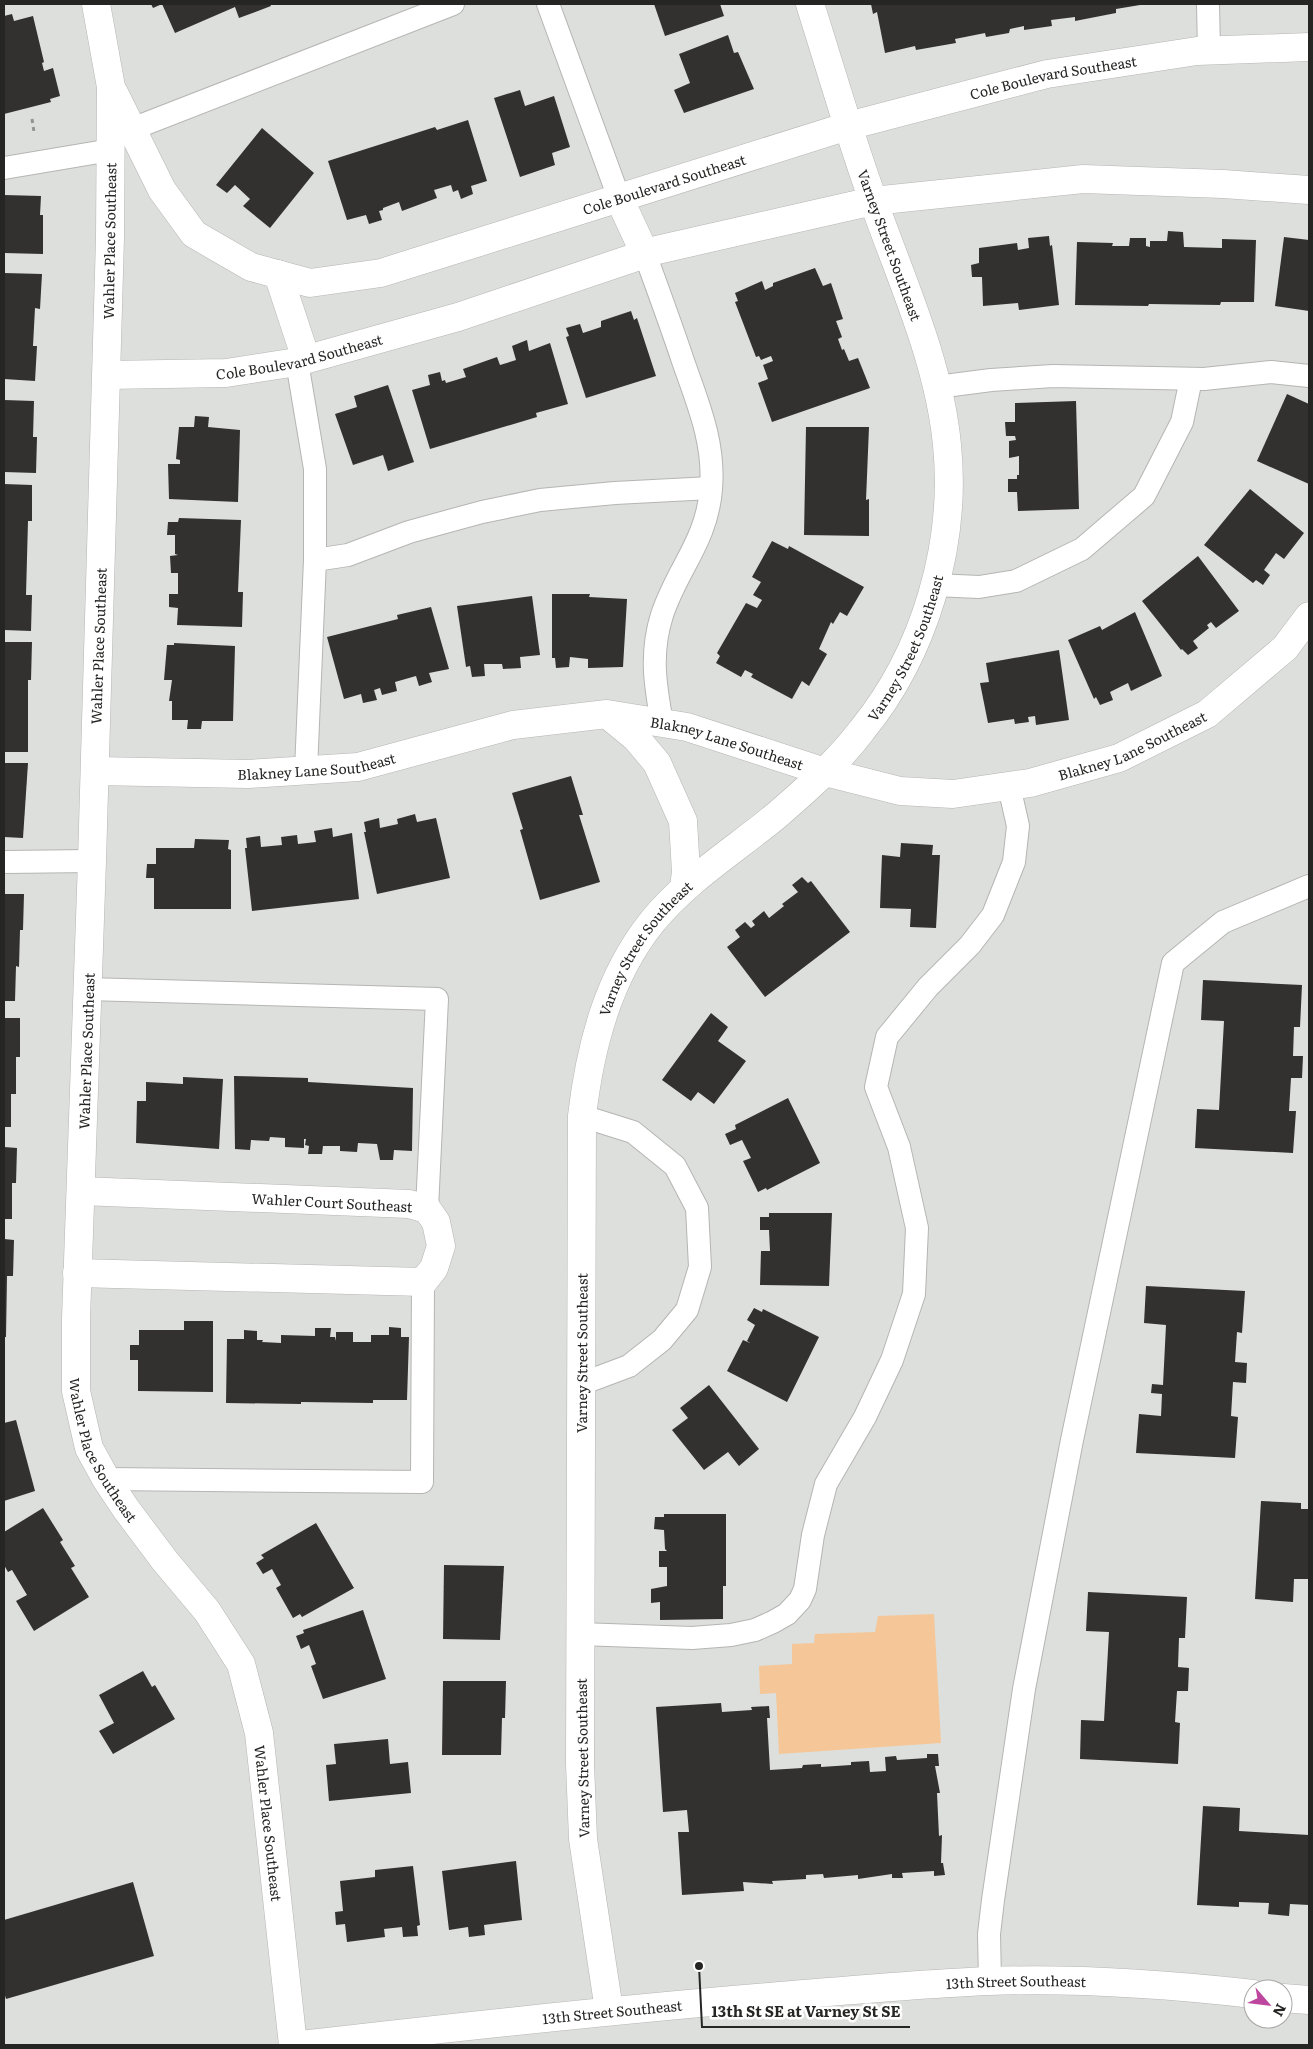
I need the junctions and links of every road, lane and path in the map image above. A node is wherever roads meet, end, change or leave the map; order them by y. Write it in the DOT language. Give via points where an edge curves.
graph roads {
  1 [pos="96,4"];
  2 [pos="453,4"];
  3 [pos="548,4"];
  4 [pos="810,4"];
  5 [pos="1208,4"];
  6 [pos="1309,48"];
  7 [pos="1209,51"];
  8 [pos="111,87"];
  9 [pos="848,126"];
  10 [pos="132,130"];
  11 [pos="111,150"];
  12 [pos="4,168"];
  13 [pos="1309,190"];
  14 [pos="619,198"];
  15 [pos="873,201"];
  16 [pos="645,254"];
  17 [pos="278,274"];
  18 [pos="301,360"];
  19 [pos="106,375"];
  20 [pos="1309,376"];
  21 [pos="1191,378"];
  22 [pos="937,388"];
  23 [pos="711,488"];
  24 [pos="315,560"];
  25 [pos="934,585"];
  26 [pos="1309,616"];
  27 [pos="607,714"];
  28 [pos="662,723"];
  29 [pos="306,770"];
  30 [pos="95,771"];
  31 [pos="825,772"];
  32 [pos="1009,786"];
  33 [pos="92,861"];
  34 [pos="4,862"];
  35 [pos="1309,886"];
  36 [pos="684,887"];
  37 [pos="87,989"];
  38 [pos="582,1116"];
  39 [pos="81,1190"];
  40 [pos="427,1209"];
  41 [pos="77,1273"];
  42 [pos="423,1282"];
  43 [pos="581,1384"];
  44 [pos="106,1478"];
  45 [pos="580,1634"];
  46 [pos="990,1981"];
  47 [pos="1243,1993"];
  48 [pos="1293,1999"];
  49 [pos="1309,2000"];
  50 [pos="609,2010"];
  51 [pos="293,2045"];
  52 [pos="300,2045"];
  1 -- 8 [label="street, Wahler Place Southeast"];
  2 -- 10 [label="lane"];
  3 -- 14 [label="lane"];
  4 -- 9 [label="street, Varney Street Southeast"];
  5 -- 7 [label="lane"];
  6 -- 7 [label="street, Cole Boulevard Southeast"];
  7 -- 9 [label="street, Cole Boulevard Southeast" via="1046,74"];
  8 -- 10 [label="street, Cole Boulevard Southeast"];
  8 -- 11 [label="street, Wahler Place Southeast"];
  9 -- 14 [label="street, Cole Boulevard Southeast"];
  9 -- 15 [label="street, Varney Street Southeast"];
  10 -- 17 [label="street, Cole Boulevard Southeast" via="162,190 194,234 251,267"];
  11 -- 12 [label="lane"];
  11 -- 19 [label="street, Wahler Place Southeast"];
  13 -- 15 [label="street, Cole Boulevard Southeast" via="1083,179"];
  14 -- 16 [label="street"];
  14 -- 17 [label="street, Cole Boulevard Southeast" via="381,273 310,284"];
  15 -- 16 [label="street, Cole Boulevard Southeast"];
  15 -- 22 [label="street, Varney Street Southeast" via="920,326"];
  16 -- 18 [label="street, Cole Boulevard Southeast" via="458,317"];
  16 -- 23 [label="lane" via="711,445"];
  17 -- 18 [label="street"];
  18 -- 19 [label="street, Cole Boulevard Southeast" via="226,373"];
  18 -- 24 [label="lane" via="315,469"];
  19 -- 30 [label="street, Wahler Place Southeast"];
  20 -- 21 [label="lane" via="1271,372"];
  21 -- 22 [label="lane" via="1053,376"];
  21 -- 25 [label="lane" via="1182,422 1144,496 1082,549 1016,581 979,588"];
  22 -- 25 [label="street, Varney Street Southeast" via="947,444 949,478 944,545"];
  23 -- 24 [label="lane" via="540,500 418,530 348,555"];
  23 -- 28 [label="lane" via="706,521 663,613 656,636 654,677"];
  24 -- 29 [label="lane"];
  25 -- 31 [label="street, Varney Street Southeast" via="916,639 880,706"];
  26 -- 32 [label="street, Blakney Lane Southeast" via="1285,648 1207,714 1119,758"];
  27 -- 28 [label="street, Blakney Lane Southeast"];
  27 -- 29 [label="street, Blakney Lane Southeast" via="514,725 358,767"];
  27 -- 36 [label="street" via="636,738 658,763 683,821"];
  28 -- 31 [label="street, Blakney Lane Southeast" via="687,727"];
  29 -- 30 [label="street, Blakney Lane Southeast" via="248,774"];
  30 -- 33 [label="street, Wahler Place Southeast"];
  31 -- 32 [label="street, Blakney Lane Southeast" via="900,791 953,794"];
  31 -- 36 [label="street, Varney Street Southeast"];
  32 -- 45 [label="lane" via="1018,826 1014,862 993,915 887,1037 876,1087 899,1147 917,1228 914,1294 892,1360 865,1417 826,1484 800,1600 787,1614 773,1622 731,1635 692,1638"];
  33 -- 34 [label="lane"];
  33 -- 37 [label="street, Wahler Place Southeast"];
  35 -- 46 [label="lane" via="1223,922 1173,963 1072,1440 1024,1689 989,1934"];
  36 -- 38 [label="street, Varney Street Southeast" via="652,922 618,977 602,1017 587,1073"];
  37 -- 39 [label="street, Wahler Place Southeast"];
  37 -- 40 [label="lane" via="437,999"];
  38 -- 43 [label="street, Varney Street Southeast"];
  38 -- 43 [label="lane" via="633,1132 675,1166 697,1208 700,1267 687,1310 662,1340 629,1366"];
  39 -- 40 [label="street, Wahler Court Southeast" via="410,1204"];
  39 -- 41 [label="street, Wahler Place Southeast"];
  40 -- 42 [label="street, Wahler Court Southeast" via="436,1222 440,1246 434,1268"];
  41 -- 42 [label="street"];
  41 -- 44 [label="street, Wahler Place Southeast" via="76,1391 89,1448"];
  42 -- 44 [label="lane" via="422,1482"];
  43 -- 45 [label="street, Varney Street Southeast"];
  44 -- 51 [label="street, Wahler Place Southeast" via="165,1561 207,1610 241,1664 259,1733"];
  45 -- 50 [label="street, Varney Street Southeast" via="583,1839"];
  46 -- 47 [label="street, 13th Street Southeast" via="1144,1983"];
  46 -- 50 [label="street, 13th Street Southeast"];
  48 -- 49 [label="street"];
  50 -- 52 [label="street, 13th Street Southeast"];
}
